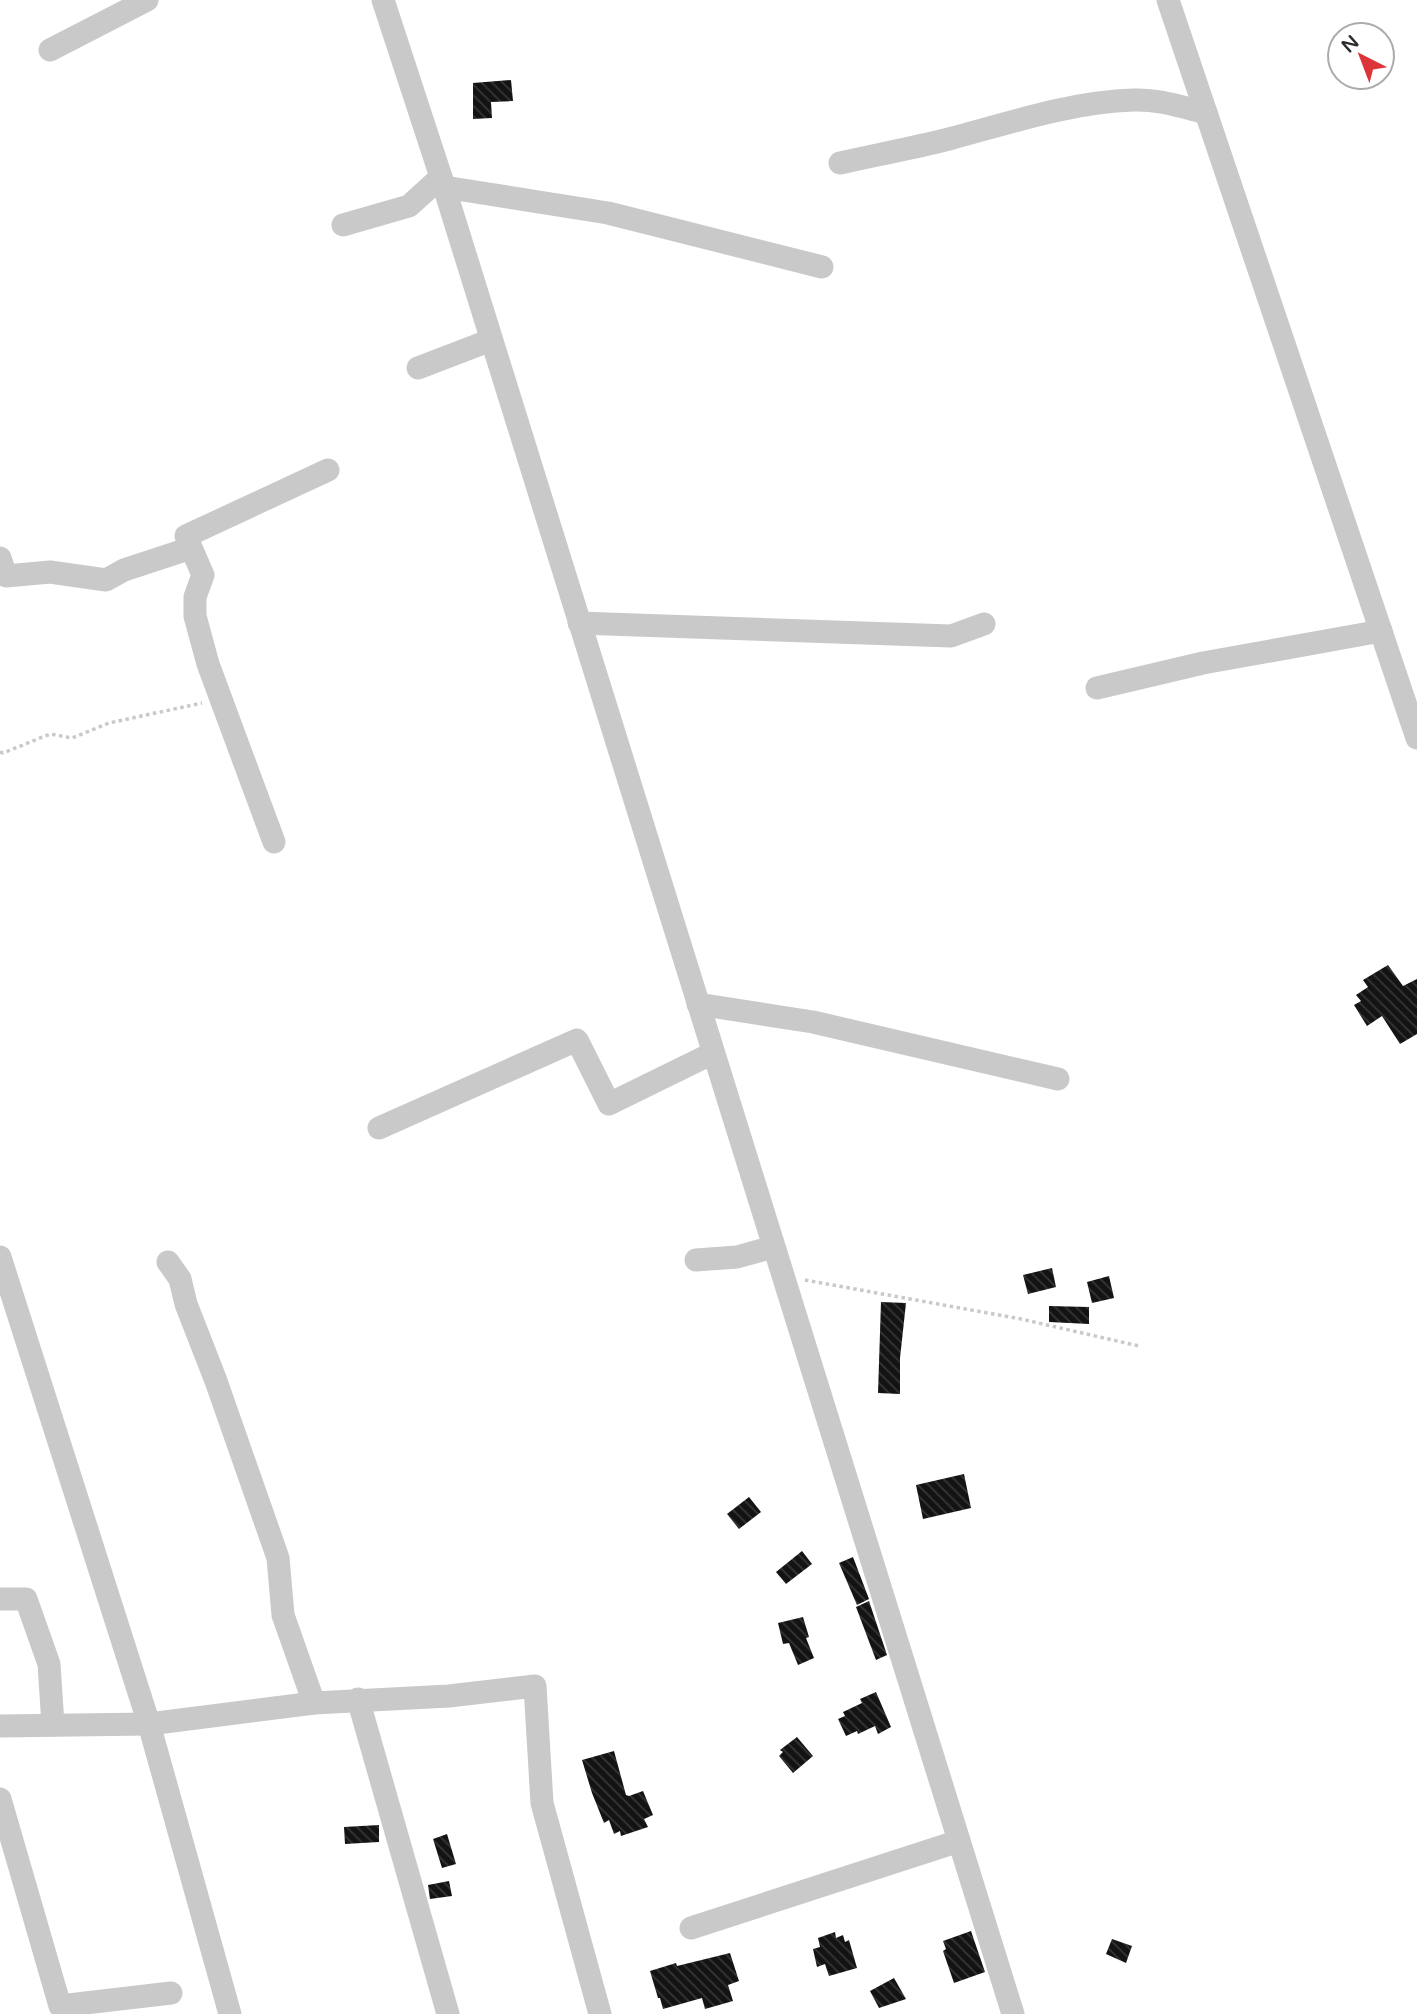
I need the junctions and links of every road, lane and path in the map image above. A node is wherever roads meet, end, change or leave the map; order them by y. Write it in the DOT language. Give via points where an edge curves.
graph roads {
  1 [pos="147,0"];
  2 [pos="383,0"];
  3 [pos="1168,0"];
  4 [pos="50,50"];
  5 [pos="1206,113"];
  6 [pos="840,163"];
  7 [pos="443,182"];
  8 [pos="343,225"];
  9 [pos="822,267"];
  10 [pos="491,340"];
  11 [pos="418,368"];
  12 [pos="328,470"];
  13 [pos="191,548"];
  14 [pos="0,558"];
  15 [pos="579,623"];
  16 [pos="984,624"];
  17 [pos="1381,631"];
  18 [pos="1097,688"];
  19 [pos="221,699"];
  20 [pos="1417,738"];
  21 [pos="0,752"];
  22 [pos="274,842"];
  23 [pos="698,1004"];
  24 [pos="713,1053"];
  25 [pos="1058,1079"];
  26 [pos="379,1128"];
  27 [pos="773,1247"];
  28 [pos="0,1257"];
  29 [pos="696,1260"];
  30 [pos="168,1262"];
  31 [pos="782,1276"];
  32 [pos="1139,1346"];
  33 [pos="0,1599"];
  34 [pos="358,1699"];
  35 [pos="314,1703"];
  36 [pos="149,1724"];
  37 [pos="53,1725"];
  38 [pos="0,1726"];
  39 [pos="0,1799"];
  40 [pos="959,1841"];
  41 [pos="691,1928"];
  42 [pos="171,1993"];
  43 [pos="230,2014"];
  44 [pos="448,2014"];
  45 [pos="600,2014"];
  46 [pos="1013,2014"];
  1 -- 4 [label="street"];
  2 -- 7 [label="street"];
  3 -- 5 [label="street"];
  5 -- 6 [label="street" via="1159,102 1120,101 1021,119"];
  5 -- 17 [label="street"];
  7 -- 8 [label="street" via="409,206"];
  7 -- 9 [label="street" via="608,213"];
  7 -- 10 [label="street"];
  10 -- 11 [label="street"];
  10 -- 15 [label="street"];
  12 -- 13 [label="street" via="186,536"];
  13 -- 14 [label="street" via="106,580 50,572 6,576"];
  13 -- 19 [label="street" via="203,575 195,597 195,616"];
  15 -- 16 [label="street" via="951,636"];
  15 -- 23 [label="street"];
  17 -- 18 [label="street" via="1203,663"];
  17 -- 20 [label="street"];
  19 -- 21 [label="path" via="109,723 72,738 50,734"];
  19 -- 22 [label="street"];
  23 -- 24 [label="street"];
  23 -- 25 [label="street" via="813,1022"];
  24 -- 26 [label="street" via="609,1104 577,1040"];
  24 -- 27 [label="street"];
  27 -- 29 [label="street" via="737,1257"];
  27 -- 31 [label="street"];
  28 -- 36 [label="street"];
  30 -- 35 [label="street" via="180,1279 278,1558 283,1615"];
  31 -- 32 [label="path"];
  31 -- 40 [label="street"];
  33 -- 37 [label="street" via="26,1599 49,1664"];
  34 -- 35 [label="street"];
  34 -- 44 [label="street"];
  34 -- 45 [label="street" via="449,1696 535,1686 542,1803"];
  35 -- 36 [label="street"];
  36 -- 37 [label="street"];
  36 -- 43 [label="street"];
  37 -- 38 [label="street"];
  39 -- 42 [label="street" via="60,2006"];
  40 -- 41 [label="street"];
  40 -- 46 [label="street"];
}
